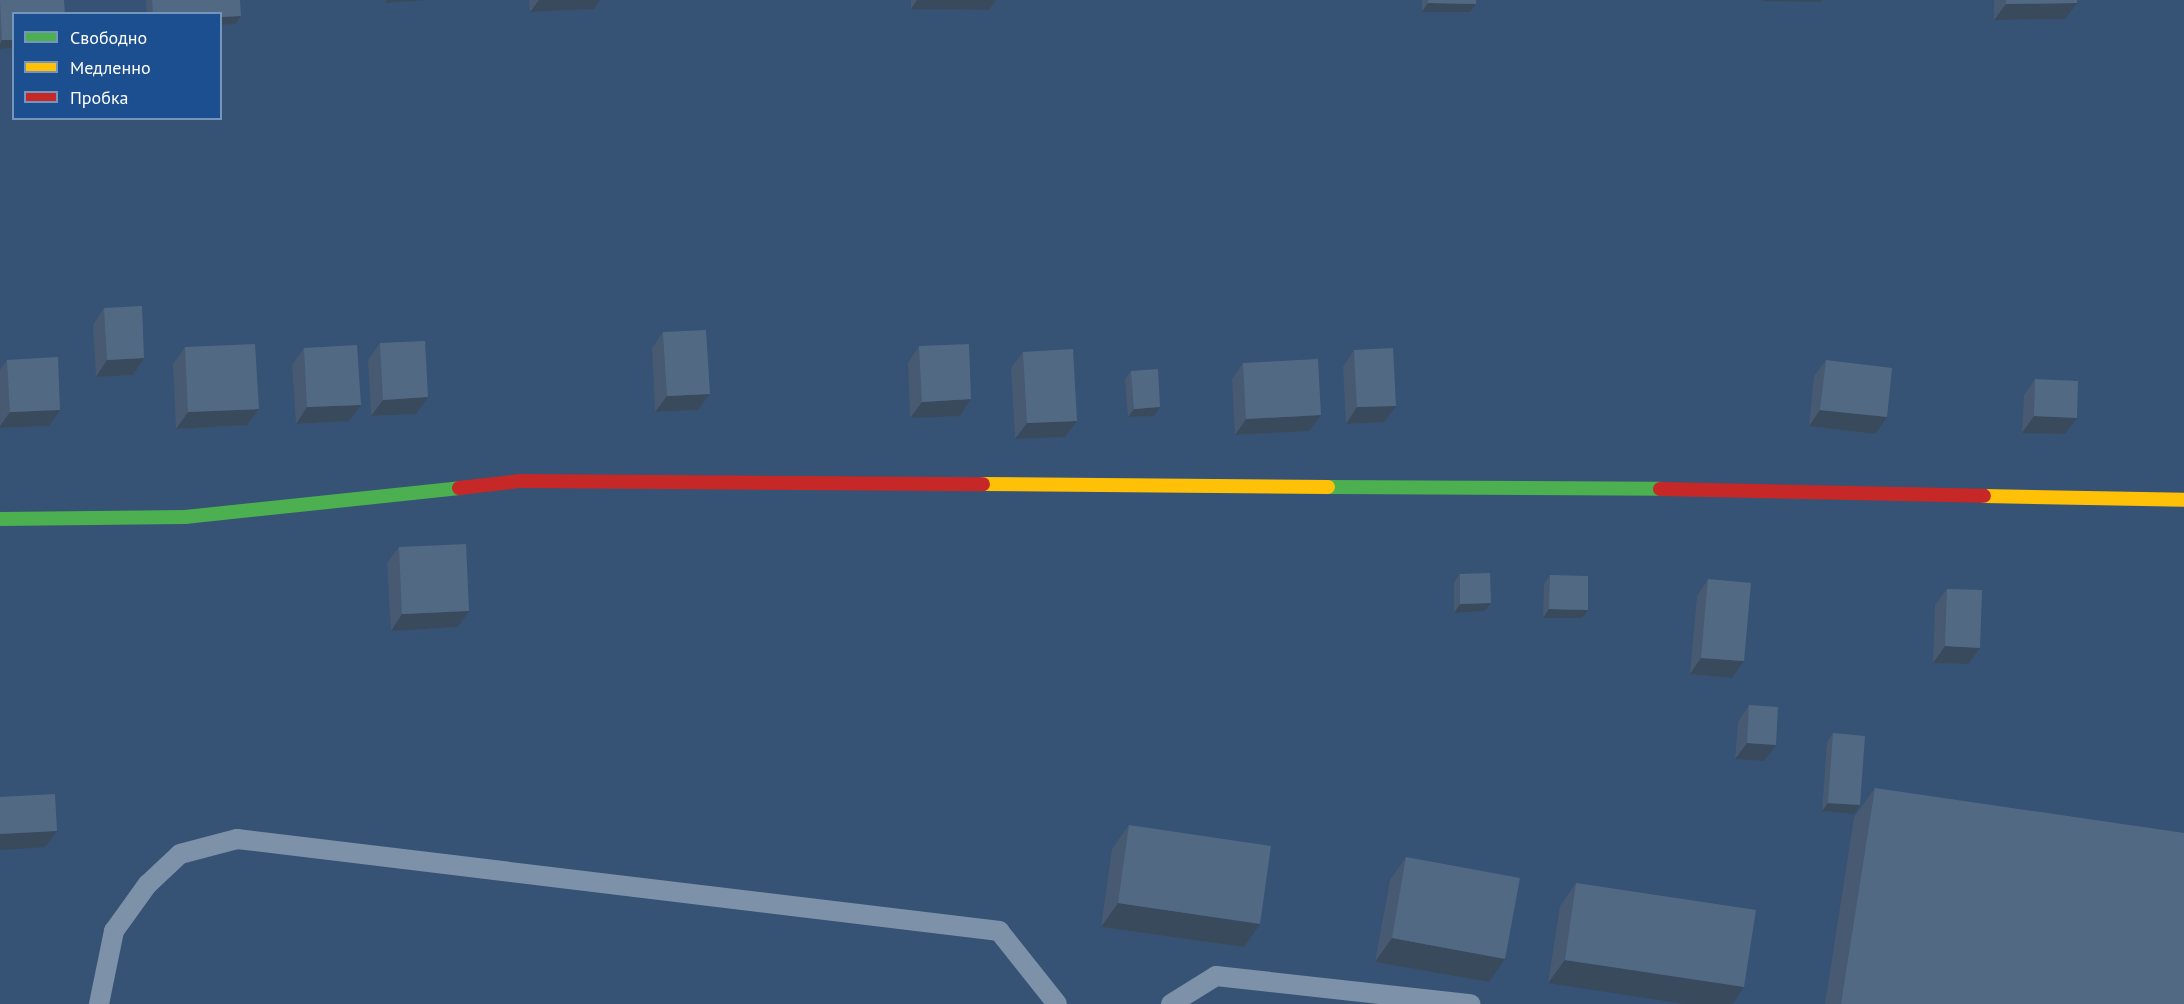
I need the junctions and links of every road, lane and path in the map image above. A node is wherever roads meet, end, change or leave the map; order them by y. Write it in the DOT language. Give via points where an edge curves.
graph roads {
  1 [pos="2184,500"];
  2 [pos="0,519"];
  3 [pos="99,1004"];
  4 [pos="1057,1004"];
  5 [pos="1172,1004"];
  6 [pos="1470,1004"];
  1 -- 2 [label="street" via="1656,489 520,481 185,518"];
  3 -- 4 [label="lane" via="114,931 147,885 180,854 237,839 999,931"];
  5 -- 6 [label="lane" via="1216,976"];
}
